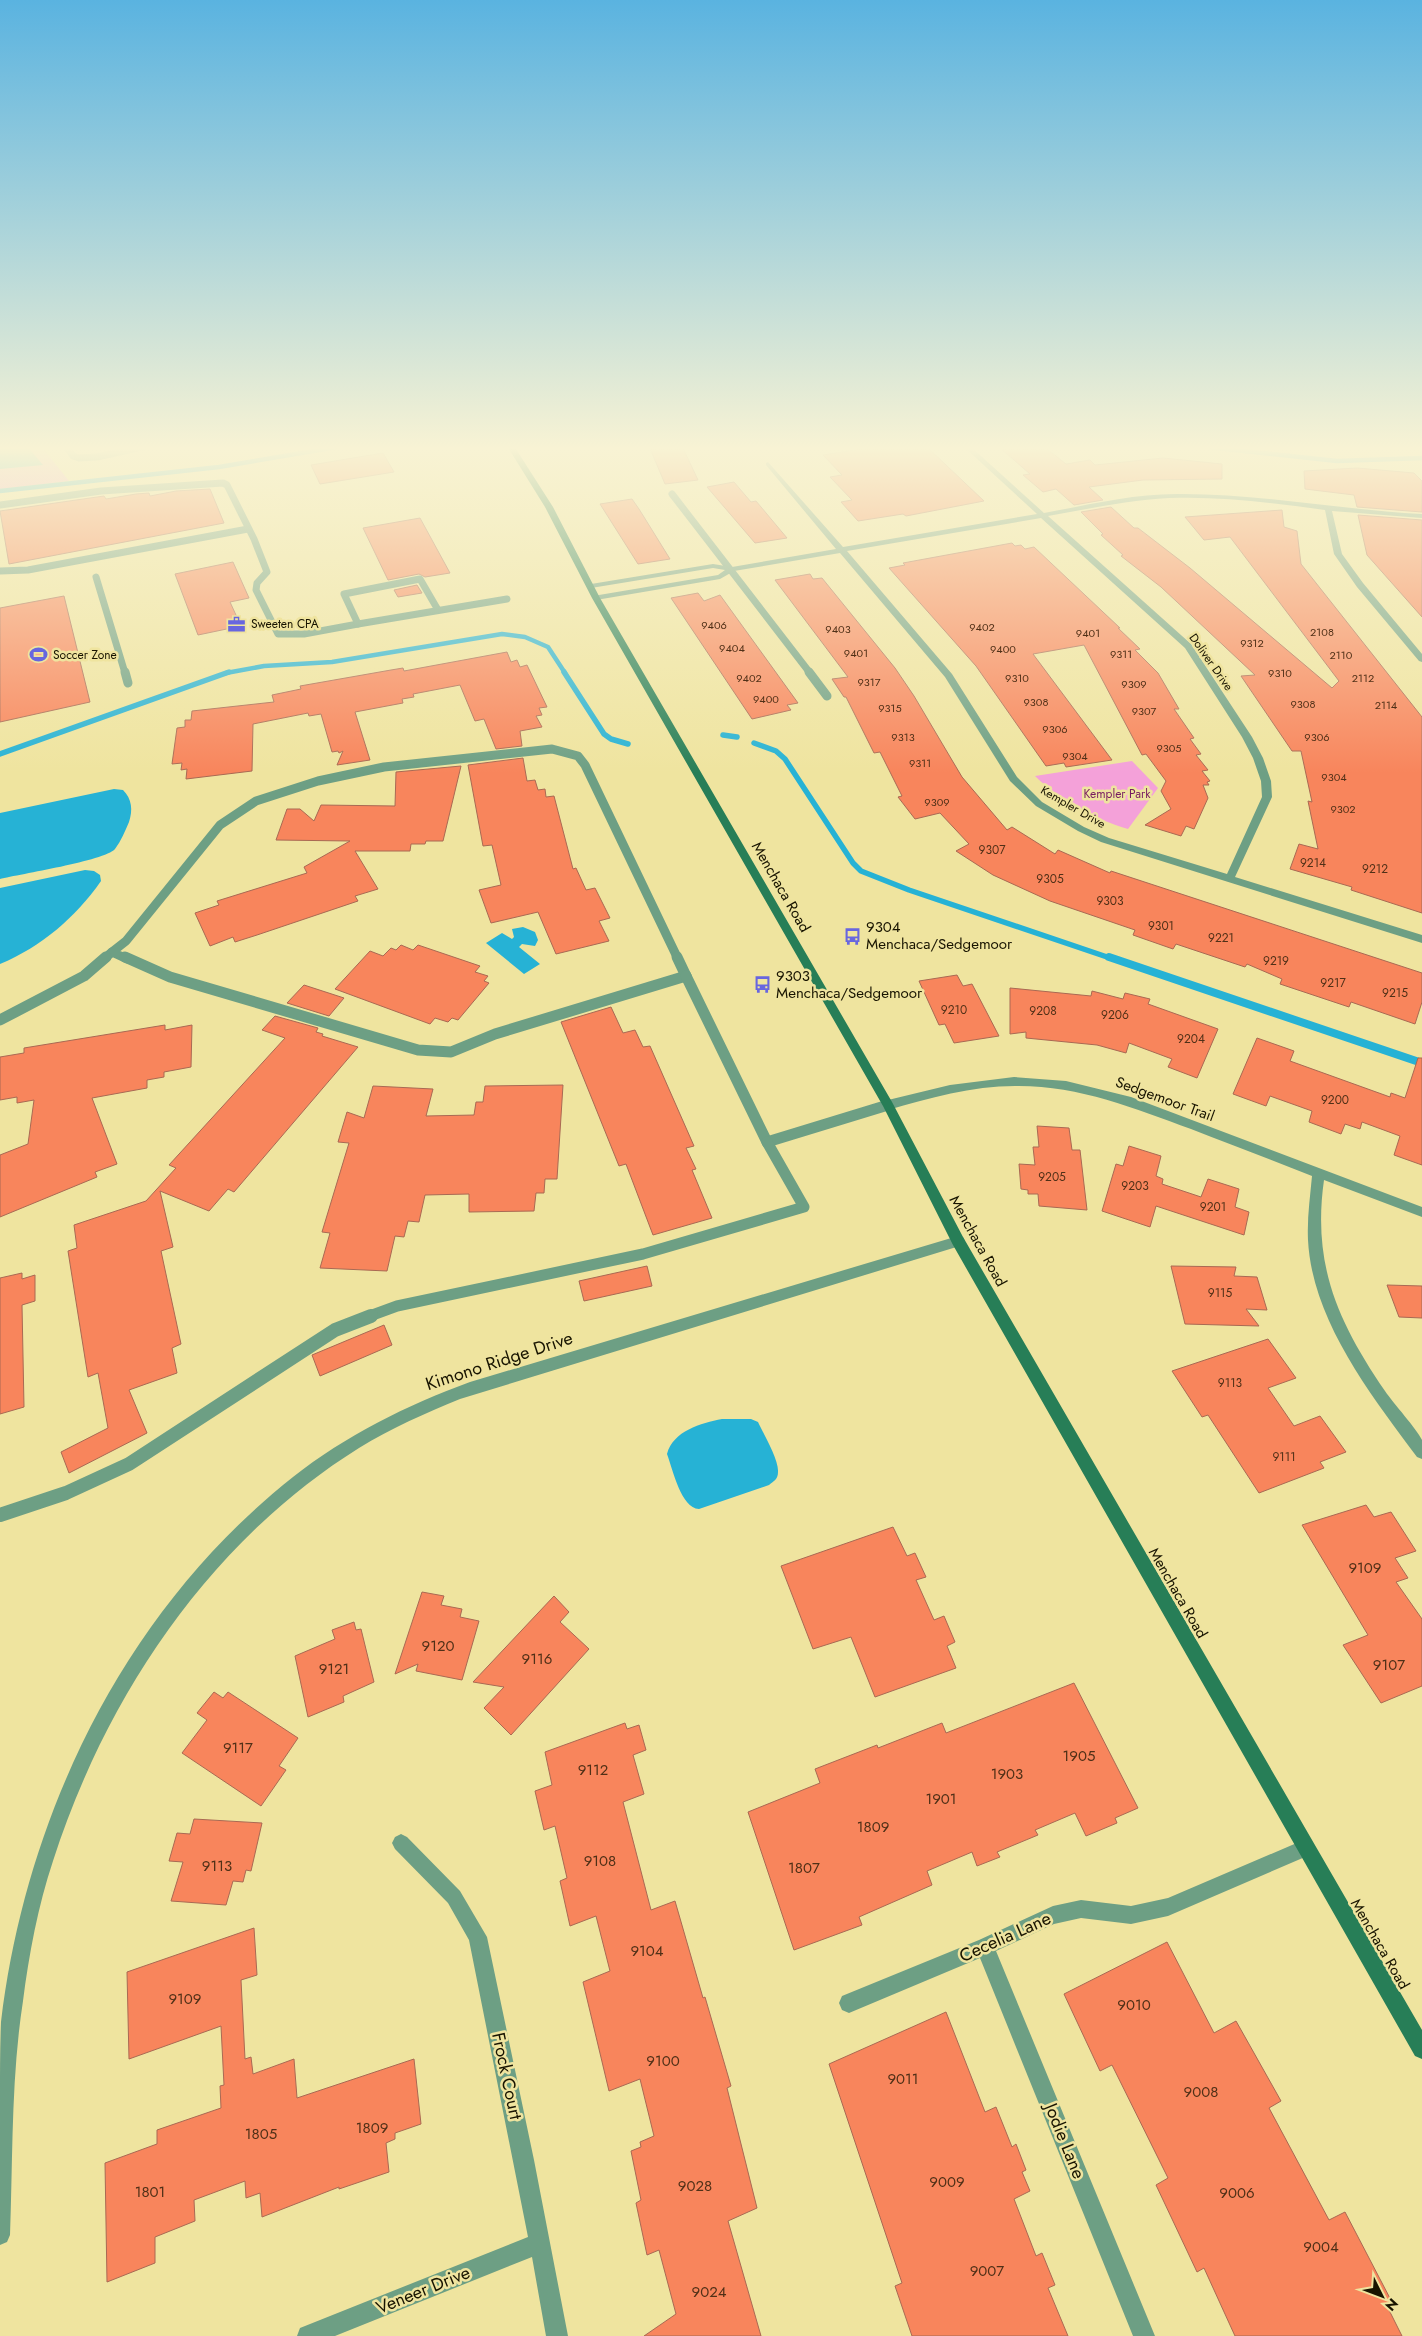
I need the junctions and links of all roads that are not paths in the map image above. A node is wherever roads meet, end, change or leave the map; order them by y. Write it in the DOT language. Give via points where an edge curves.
graph roads {
  1 [pos="108,555"];
  2 [pos="259,555"];
  3 [pos="574,555"];
  4 [pos="721,555"];
  5 [pos="817,555"];
  6 [pos="844,555"];
  7 [pos="1088,555"];
  8 [pos="1339,555"];
  9 [pos="732,569"];
  10 [pos="0,571"];
  11 [pos="96,577"];
  12 [pos="594,592"];
  13 [pos="507,599"];
  14 [pos="438,610"];
  15 [pos="358,624"];
  16 [pos="1422,659"];
  17 [pos="128,683"];
  18 [pos="827,696"];
  19 [pos="1230,878"];
  20 [pos="1422,939"];
  21 [pos="112,952"];
  22 [pos="686,976"];
  23 [pos="0,1020"];
  24 [pos="888,1105"];
  25 [pos="767,1142"];
  26 [pos="1319,1173"];
  27 [pos="1422,1212"];
  28 [pos="958,1241"];
  29 [pos="1422,1452"];
  30 [pos="0,1515"];
  31 [pos="401,1843"];
  32 [pos="1306,1848"];
  33 [pos="985,1947"];
  34 [pos="849,2003"];
  35 [pos="1422,2049"];
  36 [pos="0,2235"];
  37 [pos="538,2244"];
  38 [pos="308,2336"];
  39 [pos="557,2336"];
  40 [pos="1144,2336"];
  1 -- 10 [label="lane" via="28,570"];
  2 -- 15 [label="lane" via="267,572 257,583 256,590 278,634 304,634"];
  3 -- 12 [label="main road, Menchaca Road"];
  4 -- 9 [label="lane"];
  5 -- 9 [label="street"];
  6 -- 19 [label="street, Kempler Drive" via="949,676 1013,780 1039,804 1105,840"];
  7 -- 19 [label="street, Doliver Drive" via="1188,646 1258,758 1267,796"];
  8 -- 16 [label="street"];
  9 -- 12 [label="street" via="713,566"];
  9 -- 12 [label="street" via="720,577"];
  9 -- 18 [label="lane"];
  11 -- 17 [label="lane"];
  12 -- 24 [label="main road, Menchaca Road"];
  13 -- 14 [label="lane"];
  14 -- 15 [label="lane"];
  14 -- 15 [label="lane" via="420,579 344,594"];
  19 -- 20 [label="street, Kempler Drive"];
  21 -- 22 [label="lane" via="170,977 418,1050 451,1052 495,1034"];
  21 -- 22 [label="lane" via="126,941 220,825 256,801 318,781 384,768 552,749 578,756 585,765"];
  21 -- 23 [label="lane" via="84,976"];
  22 -- 25 [label="lane"];
  24 -- 25 [label="lane"];
  24 -- 26 [label="street, Sedgemoor Trail" via="971,1084 1005,1081 1057,1084 1127,1100"];
  24 -- 28 [label="main road, Menchaca Road"];
  25 -- 30 [label="lane" via="804,1207 643,1254 397,1306 335,1330 129,1464 66,1494"];
  26 -- 27 [label="street, Sedgemoor Trail"];
  26 -- 29 [label="street" via="1314,1235 1326,1294 1337,1323 1366,1377"];
  28 -- 32 [label="main road, Menchaca Road"];
  28 -- 36 [label="street, Kimono Ridge Drive" via="470,1388 414,1411 353,1444 313,1471 267,1508 219,1555 174,1609 134,1665 98,1729 67,1798 44,1862 27,1923 12,2004"];
  31 -- 37 [label="street, Frock Court" via="454,1897 478,1938"];
  32 -- 33 [label="street, Cecelia Lane" via="1168,1907 1131,1915 1081,1909 1053,1915"];
  32 -- 35 [label="main road, Menchaca Road"];
  33 -- 34 [label="street, Cecelia Lane"];
  33 -- 40 [label="street, Jodie Lane"];
  37 -- 38 [label="street, Veneer Drive"];
  37 -- 39 [label="street, Frock Court"];
}
